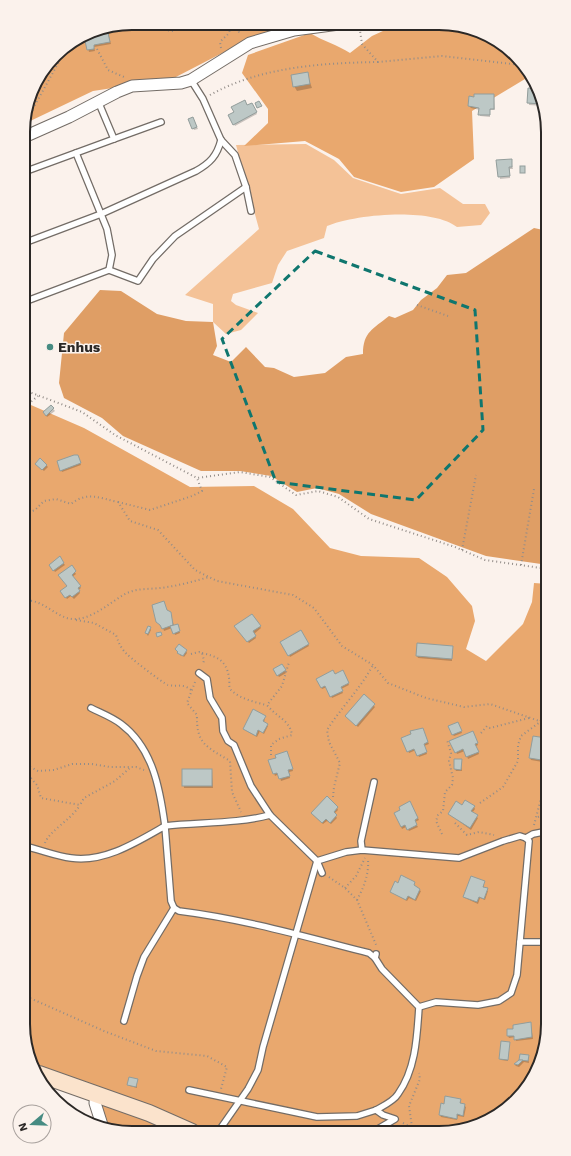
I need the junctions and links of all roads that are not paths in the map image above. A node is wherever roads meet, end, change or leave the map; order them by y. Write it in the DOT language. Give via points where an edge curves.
graph roads {
  1 [pos="294,30"];
  2 [pos="191,80"];
  3 [pos="98,101"];
  4 [pos="161,122"];
  5 [pos="30,134"];
  6 [pos="114,139"];
  7 [pos="220,140"];
  8 [pos="76,153"];
  9 [pos="30,170"];
  10 [pos="246,187"];
  11 [pos="251,211"];
  12 [pos="101,214"];
  13 [pos="30,241"];
  14 [pos="108,270"];
  15 [pos="30,300"];
  16 [pos="199,673"];
  17 [pos="91,708"];
  18 [pos="374,782"];
  19 [pos="270,815"];
  20 [pos="165,826"];
  21 [pos="541,832"];
  22 [pos="526,838"];
  23 [pos="30,847"];
  24 [pos="362,850"];
  25 [pos="317,861"];
  26 [pos="322,873"];
  27 [pos="174,908"];
  28 [pos="297,933"];
  29 [pos="520,942"];
  30 [pos="541,942"];
  31 [pos="419,1007"];
  32 [pos="124,1021"];
  33 [pos="45,1076"];
  34 [pos="189,1090"];
  35 [pos="96,1095"];
  36 [pos="240,1101"];
  37 [pos="376,1110"];
  38 [pos="101,1121"];
  39 [pos="180,1126"];
  40 [pos="222,1126"];
  41 [pos="383,1126"];
  1 -- 2 [label="street" via="250,43"];
  2 -- 3 [label="street" via="181,83 140,84"];
  2 -- 7 [label="lane" via="203,99"];
  3 -- 5 [label="street"];
  3 -- 6 [label="lane"];
  4 -- 6 [label="lane"];
  6 -- 8 [label="lane"];
  7 -- 10 [label="lane" via="235,155"];
  7 -- 12 [label="lane" via="218,151 210,162 196,172"];
  8 -- 9 [label="lane"];
  8 -- 12 [label="lane"];
  10 -- 11 [label="lane"];
  10 -- 14 [label="lane" via="175,236 153,259 138,281"];
  12 -- 13 [label="lane"];
  12 -- 14 [label="lane" via="107,229 112,256"];
  14 -- 15 [label="lane"];
  16 -- 19 [label="lane" via="207,680 210,698 222,718 223,731 228,741 234,745 250,786"];
  17 -- 20 [label="lane" via="122,724 146,753 156,776"];
  18 -- 24 [label="lane" via="361,841"];
  19 -- 20 [label="lane" via="250,820"];
  19 -- 25 [label="lane"];
  20 -- 23 [label="lane" via="126,847 89,859 70,858"];
  20 -- 27 [label="lane" via="171,901"];
  21 -- 22 [label="lane"];
  22 -- 24 [label="lane" via="520,836 503,841 459,858"];
  22 -- 29 [label="lane" via="529,841"];
  24 -- 25 [label="lane"];
  25 -- 26 [label="lane"];
  25 -- 28 [label="lane"];
  27 -- 28 [label="lane"];
  27 -- 32 [label="lane" via="144,957"];
  28 -- 31 [label="lane" via="376,956 382,969"];
  28 -- 36 [label="lane" via="258,1070"];
  29 -- 30 [label="lane"];
  29 -- 31 [label="lane" via="513,990 508,996 490,1004 436,1002"];
  31 -- 37 [label="lane" via="413,1056 398,1095"];
  33 -- 35 [label="main road"];
  34 -- 36 [label="lane"];
  35 -- 38 [label="street" via="95,1103"];
  35 -- 39 [label="main road"];
  36 -- 37 [label="lane" via="317,1117 358,1116"];
  36 -- 40 [label="lane"];
  37 -- 41 [label="lane" via="395,1119"];
}
